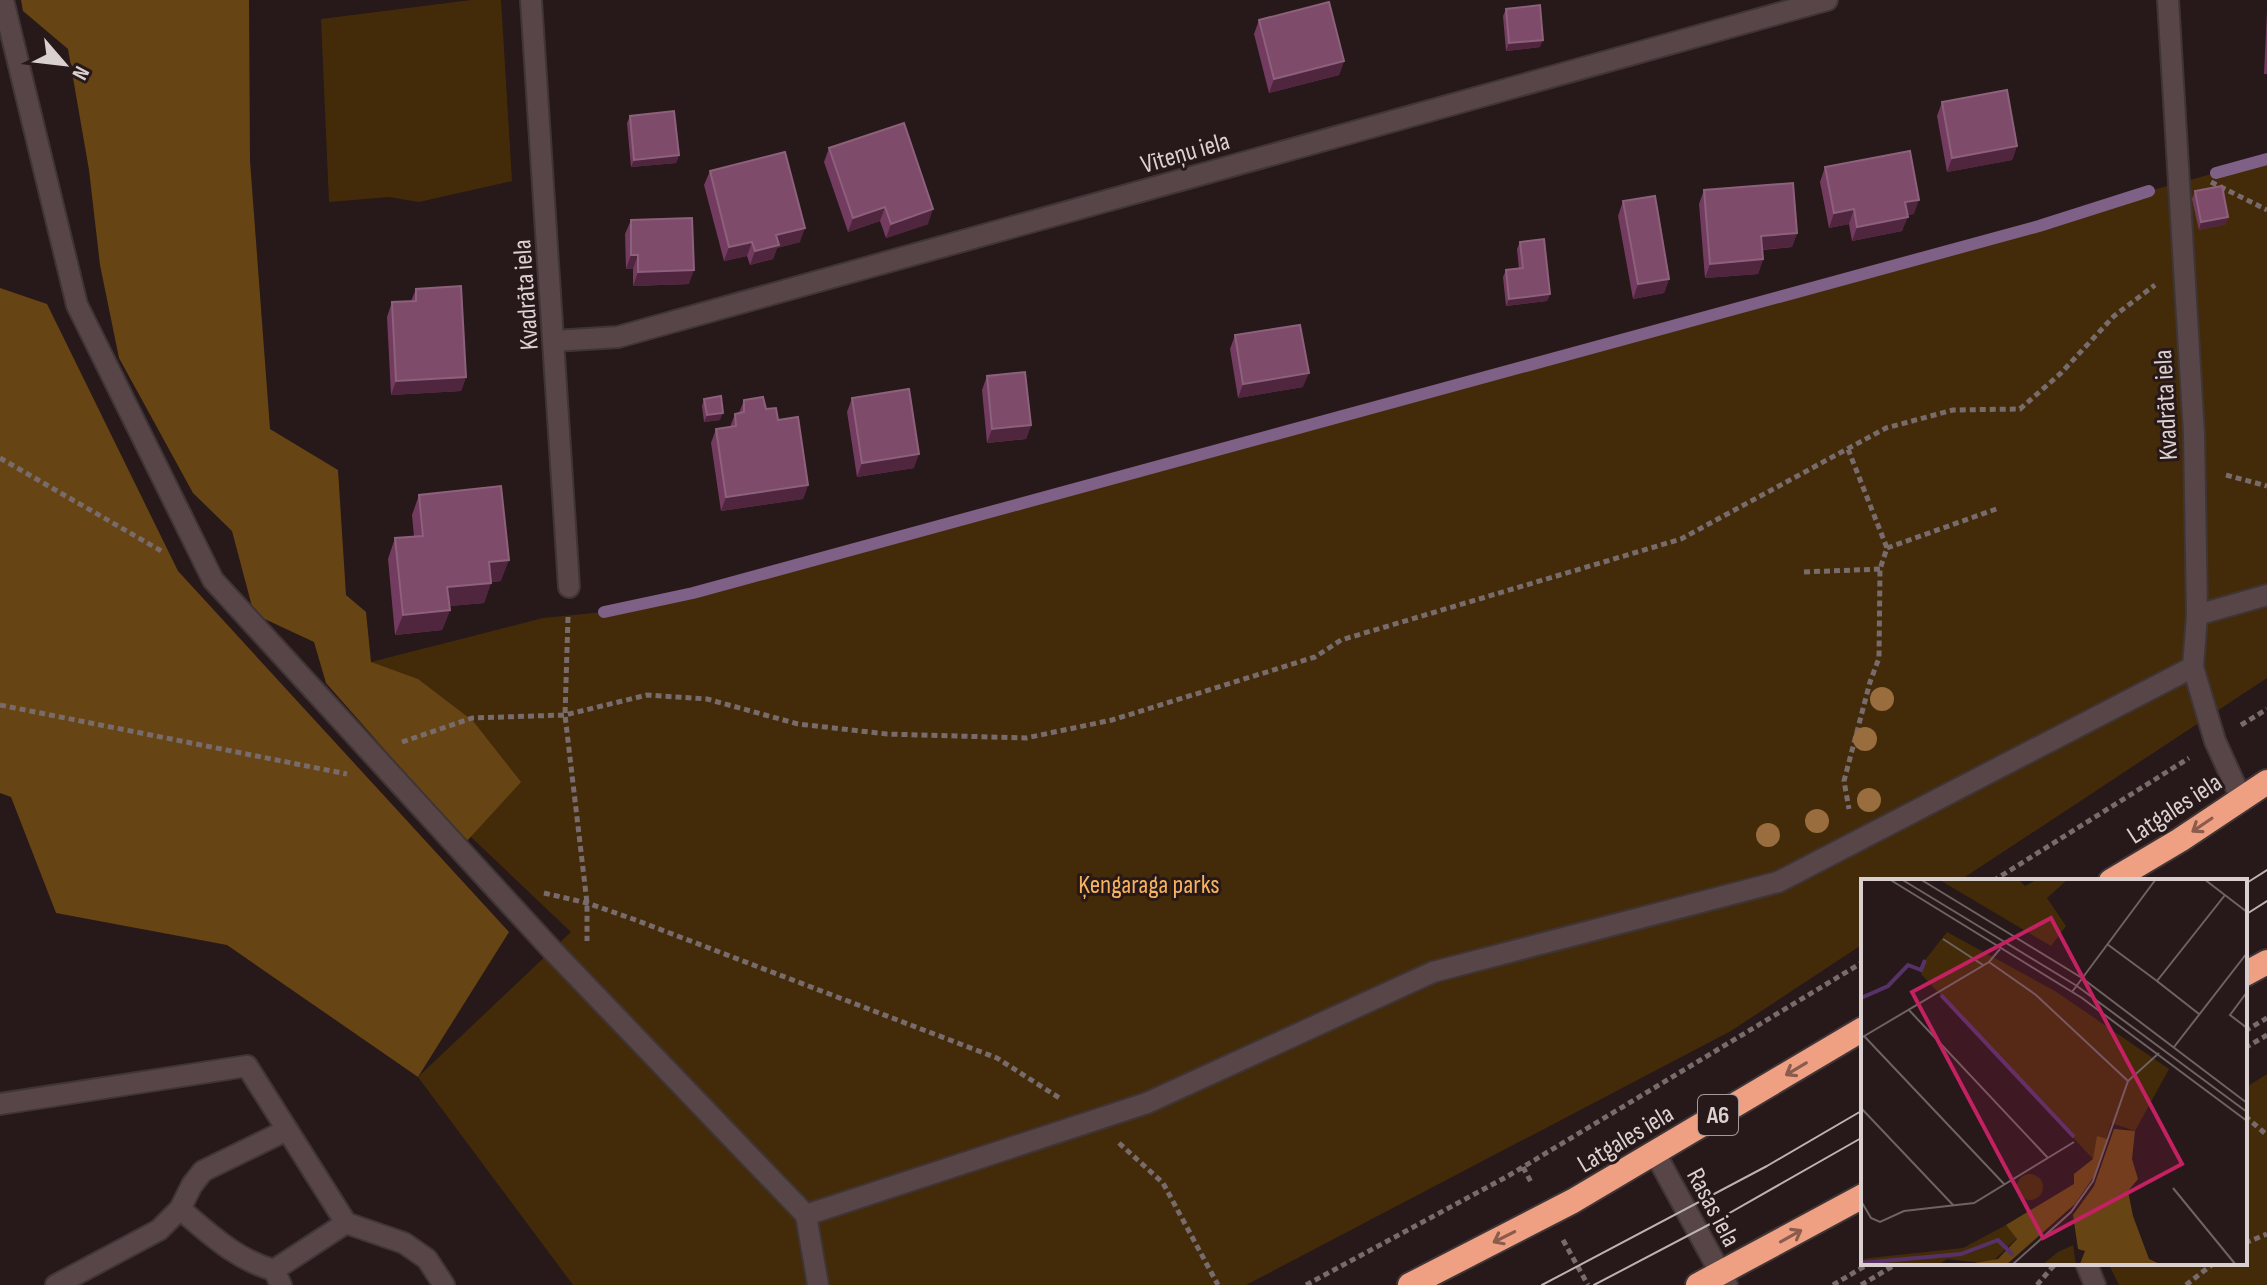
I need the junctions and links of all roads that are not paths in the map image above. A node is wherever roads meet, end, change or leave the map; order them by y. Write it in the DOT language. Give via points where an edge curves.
graph roads {
  1 [pos="3,0"];
  2 [pos="531,0"];
  3 [pos="1827,0"];
  4 [pos="2168,0"];
  5 [pos="554,341"];
  6 [pos="569,587"];
  7 [pos="2267,595"];
  8 [pos="2197,615"];
  9 [pos="2193,667"];
  10 [pos="2267,782"];
  11 [pos="2241,798"];
  12 [pos="2114,879"];
  13 [pos="2267,962"];
  14 [pos="2247,973"];
  15 [pos="1861,1030"];
  16 [pos="0,1104"];
  17 [pos="287,1130"];
  18 [pos="1655,1153"];
  19 [pos="1861,1197"];
  20 [pos="180,1209"];
  21 [pos="806,1215"];
  22 [pos="346,1223"];
  23 [pos="2087,1265"];
  24 [pos="278,1278"];
  25 [pos="1724,1280"];
  26 [pos="56,1285"];
  27 [pos="444,1285"];
  28 [pos="818,1285"];
  29 [pos="1410,1285"];
  30 [pos="1698,1285"];
  31 [pos="2095,1285"];
  1 -- 21 [label="street" via="77,305 213,580 488,881"];
  2 -- 5 [label="street, Kvadrāta iela"];
  3 -- 5 [label="street, Vīteņu iela" via="618,337"];
  4 -- 8 [label="street, Kvadrāta iela"];
  5 -- 6 [label="street, Kvadrāta iela"];
  7 -- 8 [label="street"];
  8 -- 9 [label="street, Kvadrāta iela"];
  9 -- 11 [label="street, Kvadrāta iela" via="2215,741"];
  9 -- 21 [label="street" via="1778,882 1433,972 1147,1103"];
  10 -- 11 [label="highway, Latgales iela"];
  11 -- 12 [label="highway, Latgales iela, one-way"];
  13 -- 14 [label="highway"];
  15 -- 18 [label="highway, Latgales iela / A6, one-way"];
  16 -- 17 [label="street" via="247,1066"];
  17 -- 20 [label="street" via="203,1171"];
  17 -- 22 [label="street"];
  18 -- 25 [label="street, Rasas iela"];
  18 -- 29 [label="highway, Latgales iela / A6, one-way"];
  25 -- 19 [label="highway, one-way"];
  20 -- 24 [label="street" via="228,1249"];
  20 -- 26 [label="street" via="159,1230"];
  21 -- 28 [label="street"];
  22 -- 24 [label="street"];
  22 -- 27 [label="street" via="404,1243 427,1259"];
  23 -- 31 [label="street"];
  25 -- 30 [label="highway"];
}
